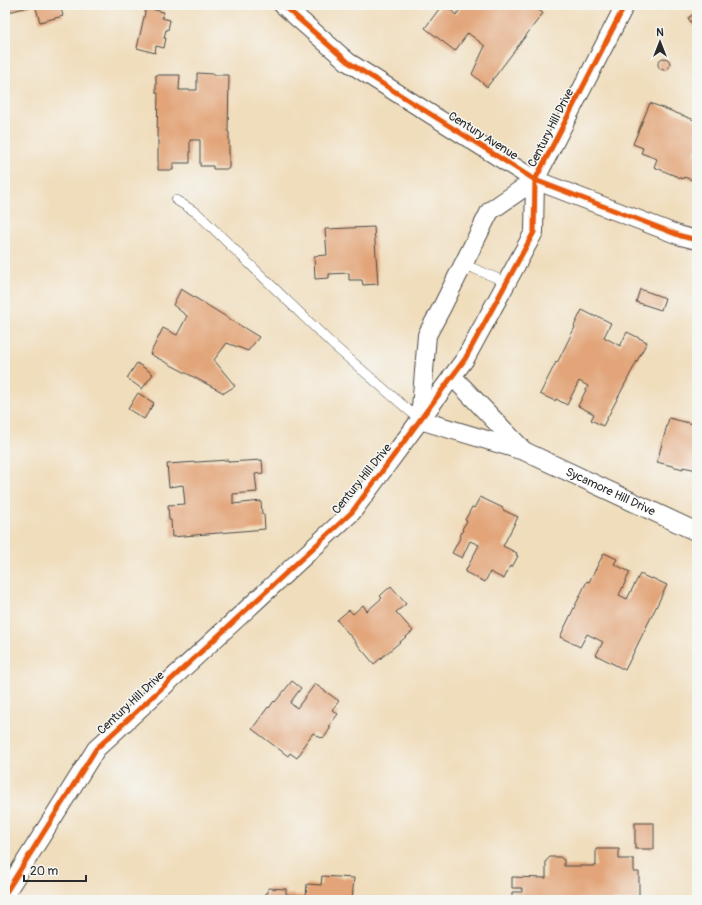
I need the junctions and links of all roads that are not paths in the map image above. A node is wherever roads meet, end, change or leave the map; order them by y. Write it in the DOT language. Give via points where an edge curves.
graph roads {
  1 [pos="283,5"];
  2 [pos="625,5"];
  3 [pos="535,180"];
  4 [pos="176,200"];
  5 [pos="697,240"];
  6 [pos="463,264"];
  7 [pos="506,282"];
  8 [pos="452,376"];
  9 [pos="420,420"];
  10 [pos="524,451"];
  11 [pos="697,532"];
  12 [pos="5,894"];
  1 -- 3 [label="street, Century Avenue" via="348,62"];
  2 -- 3 [label="street, Century Hill Drive"];
  3 -- 5 [label="street, Century Avenue"];
  3 -- 6 [label="street, Century Hill Drive" via="490,211"];
  3 -- 7 [label="street, Century Hill Drive" via="534,232"];
  4 -- 9 [label="lane" via="198,213 332,344"];
  6 -- 7 [label="lane"];
  6 -- 9 [label="street, Century Hill Drive" via="427,335"];
  7 -- 8 [label="street, Century Hill Drive" via="465,359"];
  8 -- 9 [label="street, Century Hill Drive"];
  8 -- 10 [label="street"];
  9 -- 10 [label="street"];
  9 -- 12 [label="street, Century Hill Drive" via="352,512 96,749"];
  10 -- 11 [label="street, Sycamore Hill Drive"];
}
